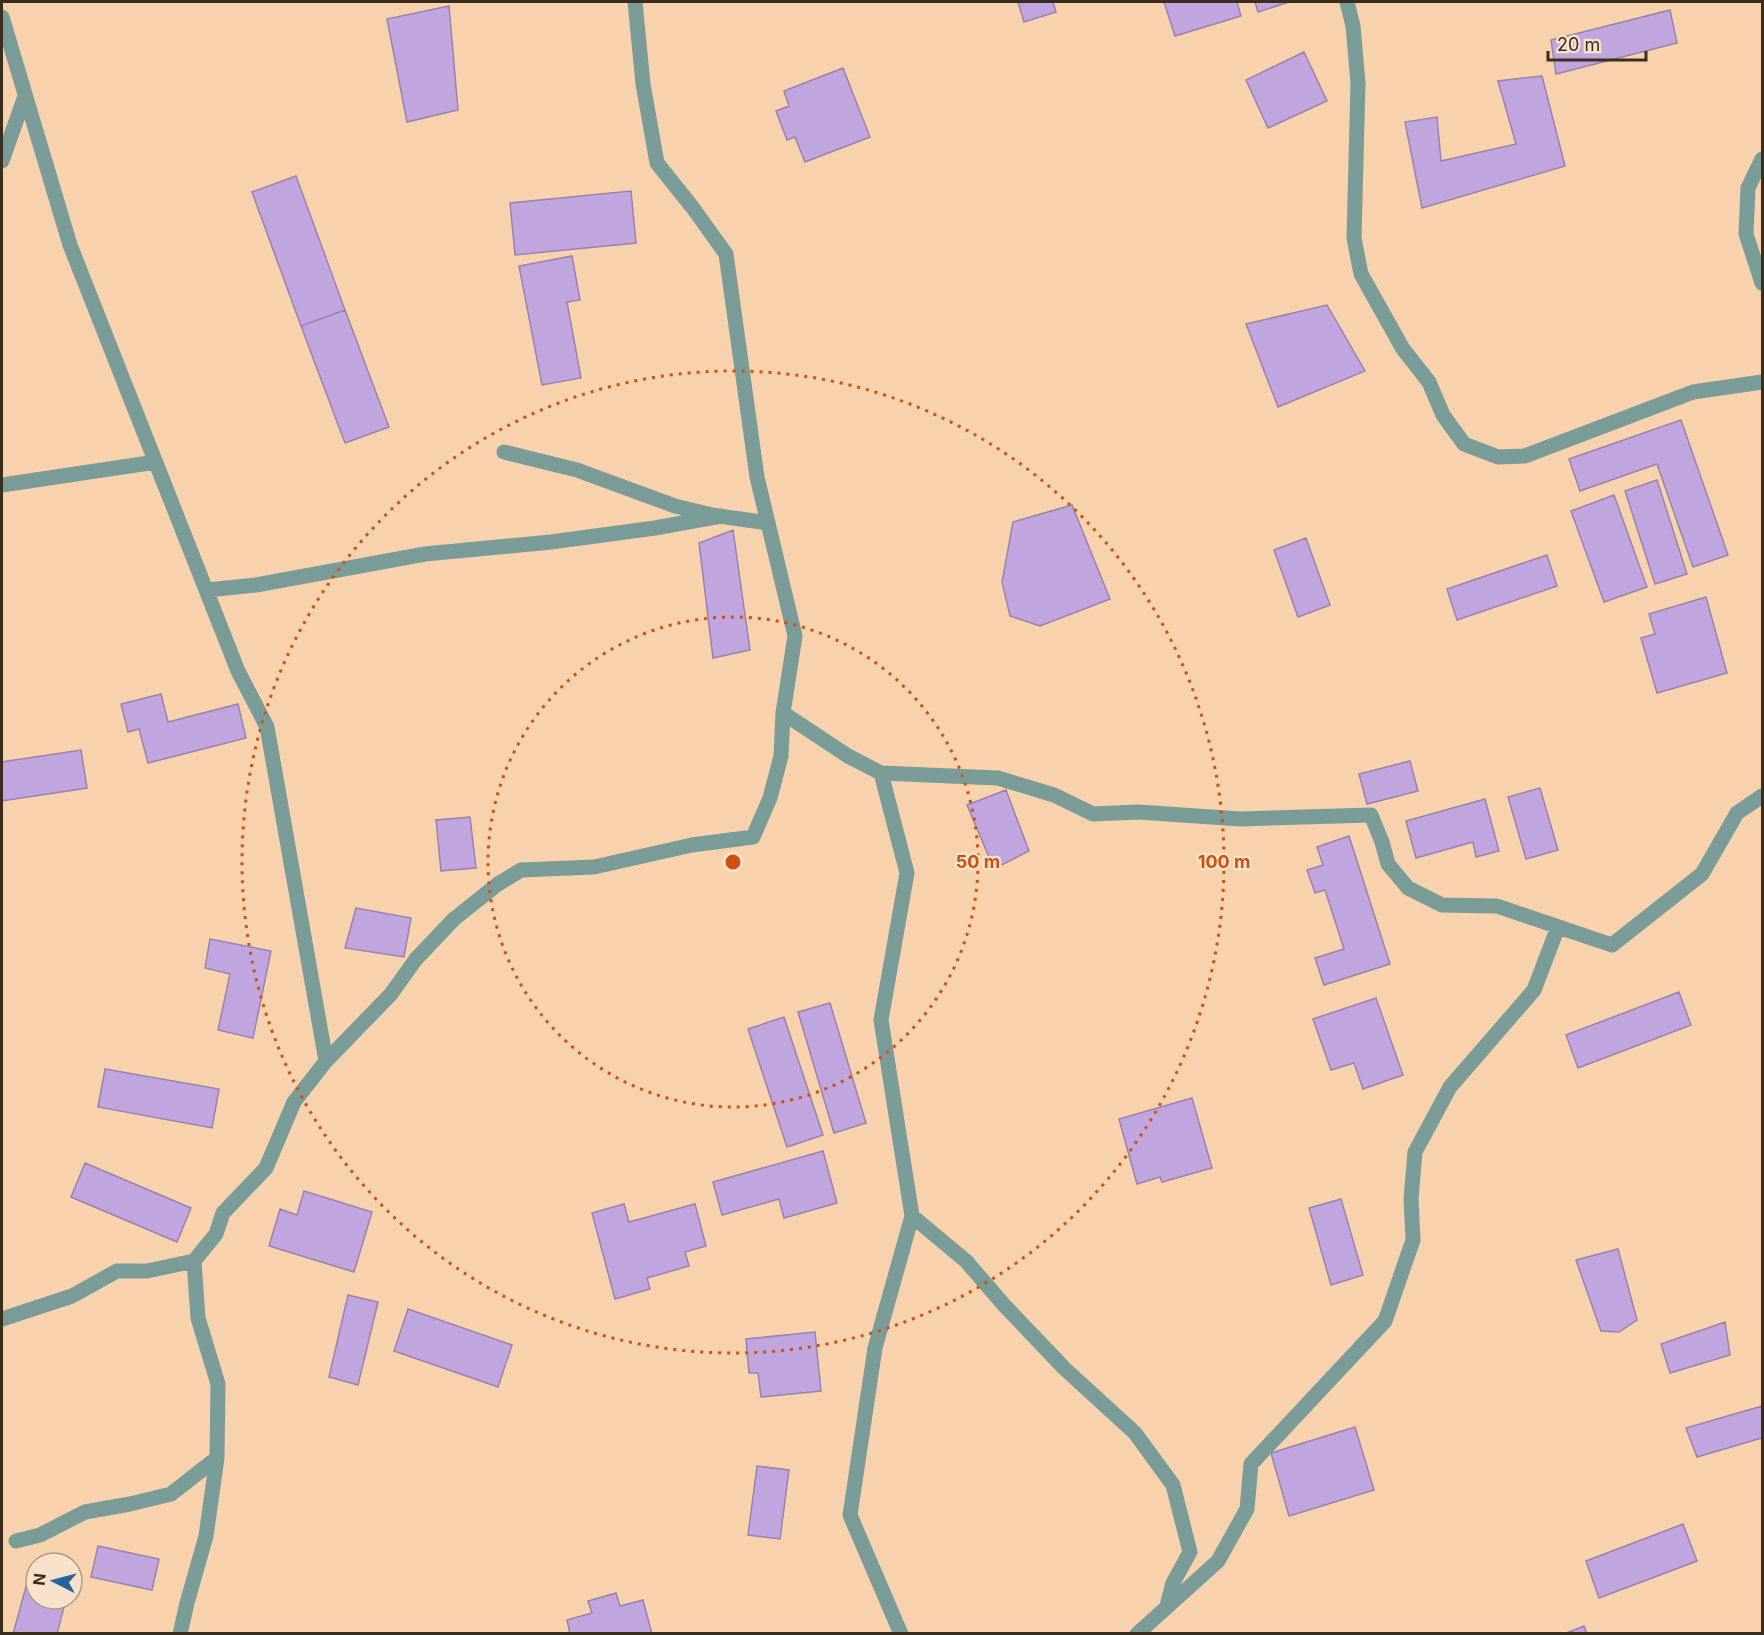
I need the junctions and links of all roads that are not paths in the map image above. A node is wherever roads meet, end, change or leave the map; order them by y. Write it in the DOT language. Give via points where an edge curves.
graph roads {
  1 [pos="635,2"];
  2 [pos="1347,2"];
  3 [pos="2,17"];
  4 [pos="25,96"];
  5 [pos="1762,159"];
  6 [pos="2,161"];
  7 [pos="1762,283"];
  8 [pos="1762,382"];
  9 [pos="504,452"];
  10 [pos="156,462"];
  11 [pos="2,485"];
  12 [pos="721,516"];
  13 [pos="768,523"];
  14 [pos="207,590"];
  15 [pos="783,713"];
  16 [pos="881,773"];
  17 [pos="1762,796"];
  18 [pos="1612,945"];
  19 [pos="326,1060"];
  20 [pos="912,1216"];
  21 [pos="194,1261"];
  22 [pos="2,1319"];
  23 [pos="217,1458"];
  24 [pos="16,1541"];
  25 [pos="1167,1607"];
  26 [pos="893,1626"];
  27 [pos="180,1634"];
  28 [pos="901,1634"];
  29 [pos="1137,1634"];
  1 -- 13 [label="street" via="643,84 657,163 726,254 757,477"];
  2 -- 8 [label="street" via="1358,83 1354,238 1361,274 1464,444 1498,457 1525,456 1693,392"];
  3 -- 4 [label="street"];
  4 -- 6 [label="street"];
  4 -- 10 [label="street" via="70,245"];
  5 -- 7 [label="street" via="1748,188 1746,234"];
  9 -- 12 [label="street" via="578,470 675,506"];
  10 -- 11 [label="street"];
  10 -- 14 [label="street"];
  12 -- 13 [label="street"];
  12 -- 14 [label="street" via="551,542 425,554 256,585"];
  13 -- 15 [label="street" via="795,636"];
  14 -- 19 [label="street" via="238,671 267,727"];
  15 -- 16 [label="street"];
  15 -- 19 [label="street" via="781,756 770,798 753,837 692,845 594,867 521,870 454,919 416,959 391,994"];
  16 -- 18 [label="street" via="998,778 1054,795 1093,814 1138,812 1241,819 1371,815 1388,864 1408,888 1442,905 1497,906"];
  16 -- 20 [label="street" via="907,873 880,1020"];
  17 -- 18 [label="street" via="1737,813 1702,874"];
  18 -- 25 [label="street" via="1558,927 1534,990 1450,1087 1415,1152 1413,1240 1386,1321 1251,1464 1247,1509 1218,1561"];
  19 -- 21 [label="street" via="294,1102 266,1168 223,1213 216,1234"];
  20 -- 25 [label="street" via="966,1261 1064,1368 1135,1433 1173,1485 1190,1552 1173,1583"];
  20 -- 26 [label="street" via="875,1348 850,1515"];
  21 -- 22 [label="street" via="147,1271 117,1271 72,1296"];
  21 -- 23 [label="street" via="198,1318 218,1384"];
  23 -- 24 [label="street" via="171,1494 85,1512 40,1535"];
  23 -- 27 [label="street" via="206,1536"];
  25 -- 29 [label="street"];
  26 -- 28 [label="street"];
}
